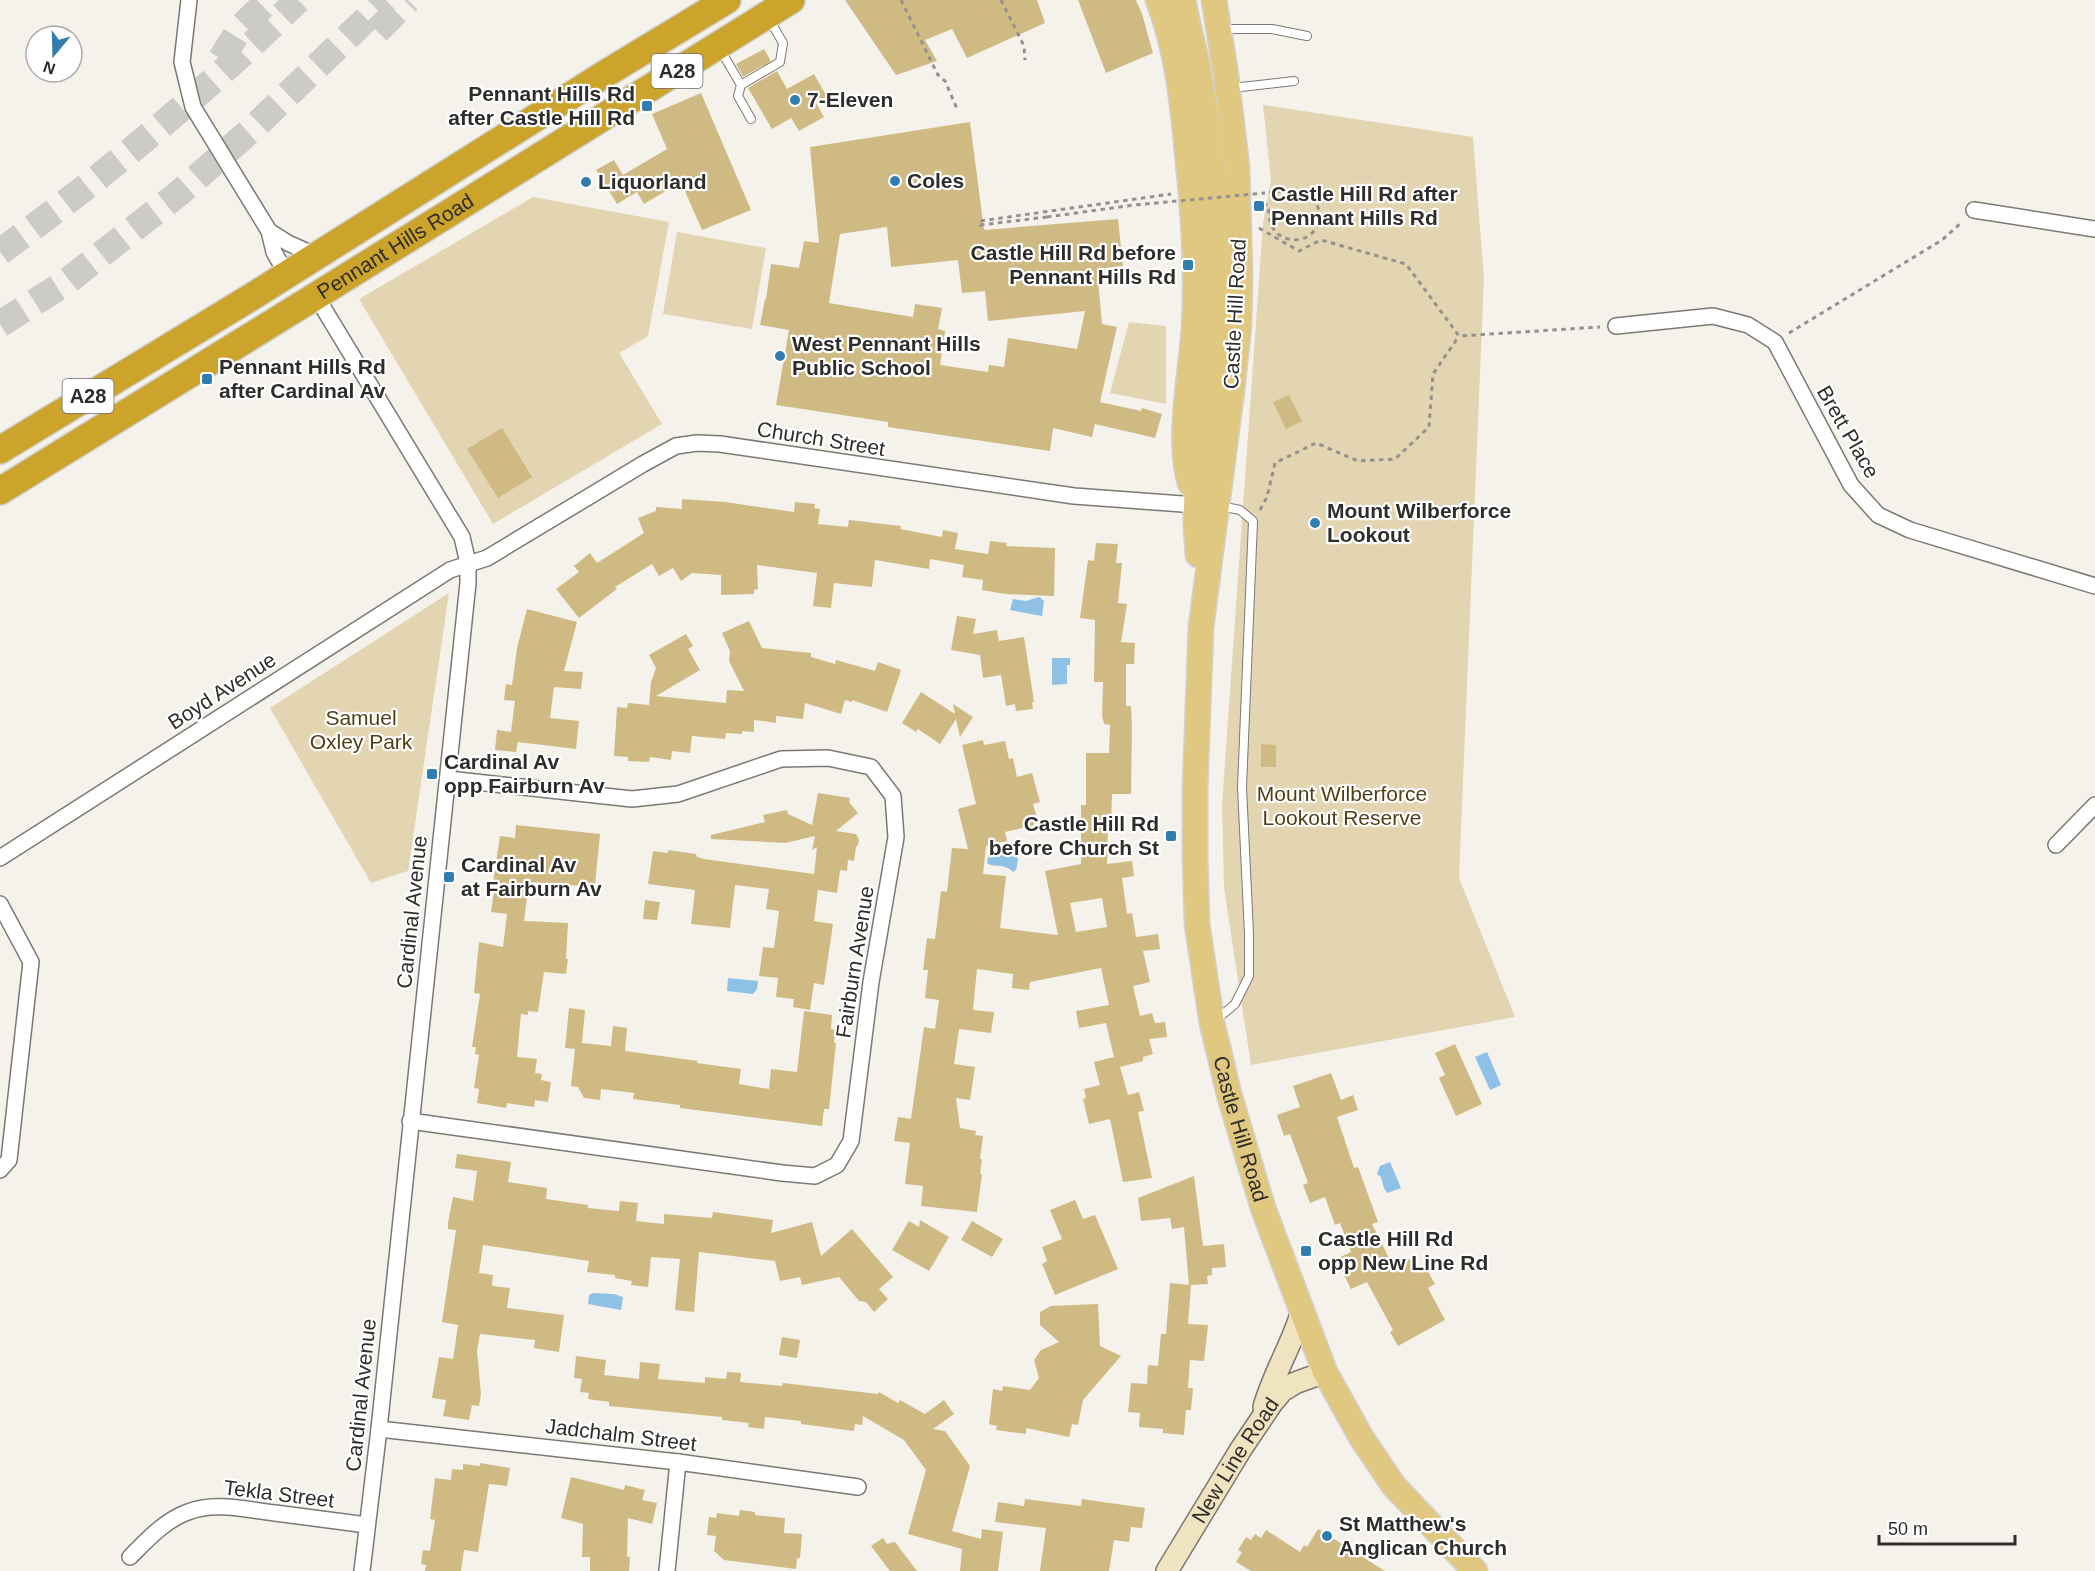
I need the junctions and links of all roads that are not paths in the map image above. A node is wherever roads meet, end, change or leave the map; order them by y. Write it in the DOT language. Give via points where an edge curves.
graph roads {
  1 [pos="189,0"];
  2 [pos="727,0"];
  3 [pos="791,0"];
  4 [pos="1158,0"];
  5 [pos="1183,0"];
  6 [pos="1214,0"];
  7 [pos="766,15"];
  8 [pos="1219,29"];
  9 [pos="1307,36"];
  10 [pos="718,45"];
  11 [pos="1294,81"];
  12 [pos="741,86"];
  13 [pos="1227,88"];
  14 [pos="751,119"];
  15 [pos="1974,210"];
  16 [pos="2095,229"];
  17 [pos="270,231"];
  18 [pos="287,274"];
  19 [pos="322,279"];
  20 [pos="256,294"];
  21 [pos="1616,326"];
  22 [pos="0,450"];
  23 [pos="0,490"];
  24 [pos="1206,506"];
  25 [pos="468,563"];
  26 [pos="2095,586"];
  27 [pos="448,779"];
  28 [pos="2095,805"];
  29 [pos="2056,845"];
  30 [pos="0,858"];
  31 [pos="0,904"];
  32 [pos="1212,1023"];
  33 [pos="410,1121"];
  34 [pos="0,1170"];
  35 [pos="1302,1311"];
  36 [pos="1325,1372"];
  37 [pos="1260,1419"];
  38 [pos="379,1429"];
  39 [pos="678,1462"];
  40 [pos="858,1487"];
  41 [pos="366,1526"];
  42 [pos="130,1557"];
  43 [pos="362,1571"];
  44 [pos="667,1571"];
  45 [pos="1167,1571"];
  46 [pos="1475,1571"];
  1 -- 17 [label="street" via="182,62 193,107"];
  2 -- 19 [label="highway, Pennant Hills Road / A28"];
  3 -- 7 [label="highway, Pennant Hills Road / A28"];
  4 -- 24 [label="main road" via="1179,84 1194,230 1194,329 1186,470"];
  5 -- 24 [label="main road, Castle Hill Road" via="1208,133 1218,263"];
  6 -- 8 [label="main road, Castle Hill Road"];
  7 -- 10 [label="highway, Pennant Hills Road / A28"];
  7 -- 12 [label="lane" via="783,43 780,62"];
  8 -- 9 [label="lane" via="1272,29"];
  8 -- 13 [label="main road, Castle Hill Road"];
  10 -- 12 [label="lane"];
  10 -- 19 [label="highway, Pennant Hills Road / A28"];
  11 -- 13 [label="lane"];
  12 -- 14 [label="lane" via="738,96"];
  13 -- 24 [label="main road, Castle Hill Road" via="1237,167 1239,324 1232,390"];
  15 -- 16 [label="street"];
  17 -- 18 [label="street" via="274,252"];
  17 -- 19 [label="street" via="288,243"];
  18 -- 19 [label="highway"];
  18 -- 20 [label="highway, Pennant Hills Road / A28"];
  19 -- 20 [label="highway"];
  19 -- 23 [label="highway, Pennant Hills Road / A28"];
  19 -- 25 [label="street, Cardinal Avenue" via="462,537"];
  20 -- 22 [label="highway, Pennant Hills Road / A28"];
  21 -- 26 [label="street, Brett Place" via="1713,316 1748,325 1775,342 1851,485 1878,515 1910,530"];
  24 -- 25 [label="street, Church Street" via="993,486 697,443 676,446 492,555"];
  24 -- 32 [label="main road, Castle Hill Road" via="1195,856 1197,924"];
  24 -- 32 [label="lane" via="1240,510 1253,521 1242,787 1249,976 1235,1004"];
  25 -- 27 [label="street, Cardinal Avenue"];
  25 -- 30 [label="street, Boyd Avenue" via="450,570"];
  27 -- 33 [label="street, Cardinal Avenue"];
  27 -- 33 [label="street, Fairburn Avenue" via="632,799 678,794 780,759 828,758 871,767 893,796 896,837 871,982 851,1141 837,1165 815,1176 783,1173"];
  28 -- 29 [label="street"];
  31 -- 34 [label="street" via="31,962 9,1160"];
  32 -- 35 [label="main road, Castle Hill Road" via="1263,1208"];
  33 -- 38 [label="street, Cardinal Avenue"];
  35 -- 36 [label="main road, Castle Hill Road"];
  35 -- 37 [label="main road" via="1296,1334 1270,1385"];
  36 -- 37 [label="main road, New Line Road" via="1282,1391"];
  36 -- 46 [label="main road, Castle Hill Road" via="1360,1437 1394,1486"];
  37 -- 45 [label="main road, New Line Road"];
  38 -- 39 [label="street, Jadchalm Street"];
  38 -- 41 [label="street, Cardinal Avenue"];
  39 -- 40 [label="street, Jadchalm Street"];
  39 -- 44 [label="street"];
  41 -- 42 [label="street, Tekla Street" via="210,1507 189,1511 168,1522"];
  41 -- 43 [label="street, Cardinal Avenue"];
}
